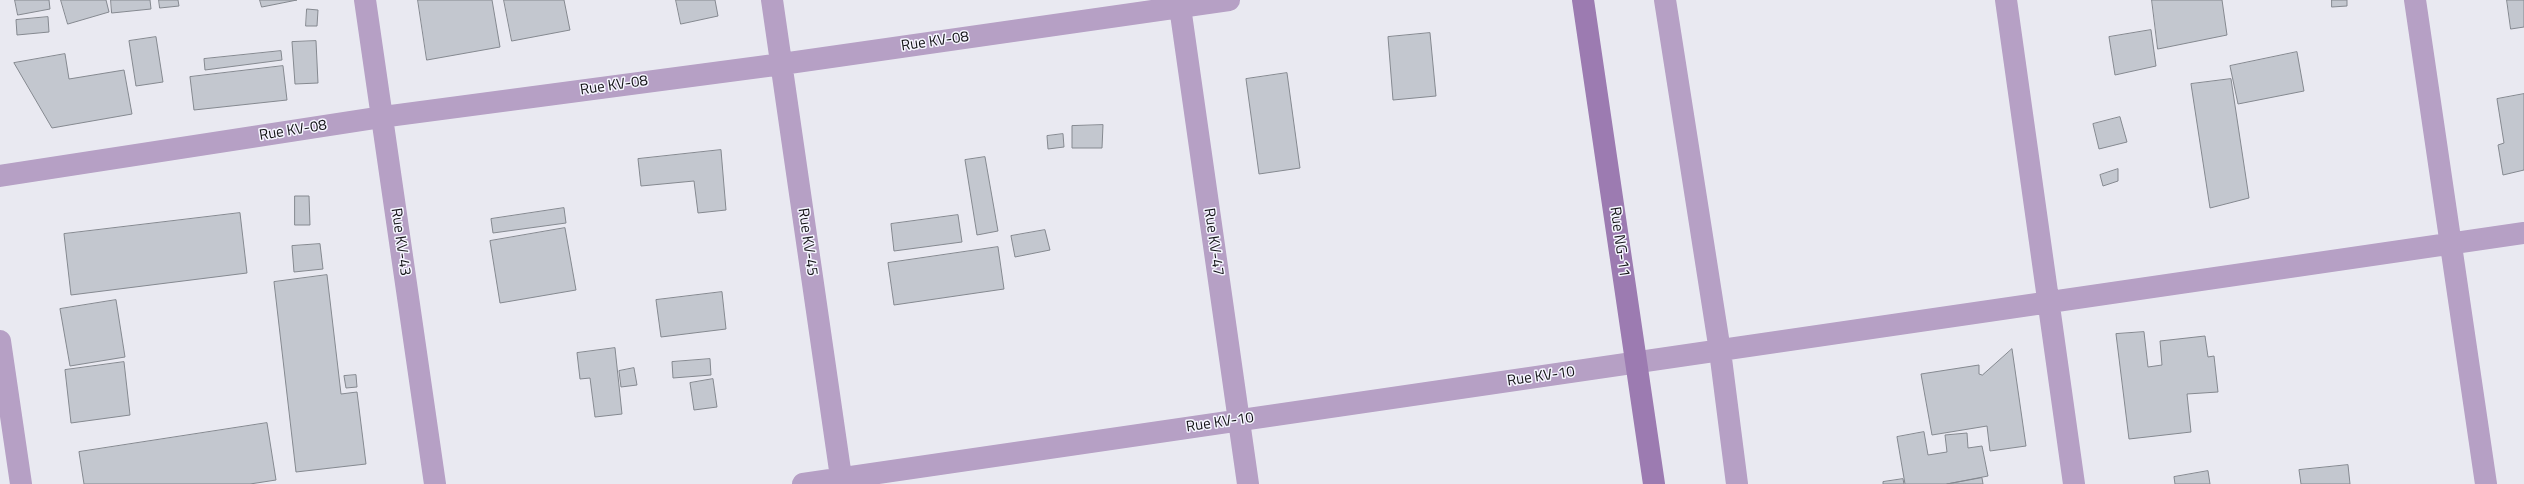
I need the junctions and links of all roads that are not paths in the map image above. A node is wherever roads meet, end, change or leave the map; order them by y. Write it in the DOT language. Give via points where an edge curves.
graph roads {
  1 [pos="365,0"];
  2 [pos="772,0"];
  3 [pos="1229,0"];
  4 [pos="1583,0"];
  5 [pos="1665,0"];
  6 [pos="2006,0"];
  7 [pos="2415,0"];
  8 [pos="1179,4"];
  9 [pos="782,64"];
  10 [pos="382,117"];
  11 [pos="0,176"];
  12 [pos="2524,233"];
  13 [pos="2451,244"];
  14 [pos="2048,303"];
  15 [pos="0,341"];
  16 [pos="1720,351"];
  17 [pos="1637,363"];
  18 [pos="1239,420"];
  19 [pos="841,481"];
  20 [pos="21,484"];
  21 [pos="435,484"];
  22 [pos="803,484"];
  23 [pos="1248,484"];
  24 [pos="1654,484"];
  25 [pos="1737,484"];
  26 [pos="2074,484"];
  27 [pos="2486,484"];
  1 -- 10 [label="street, Rue KV-43"];
  2 -- 9 [label="street, Rue KV-45"];
  3 -- 8 [label="street, Rue KV-08"];
  4 -- 17 [label="street, Rue NG-11"];
  5 -- 16 [label="street"];
  6 -- 14 [label="street"];
  7 -- 13 [label="street"];
  8 -- 9 [label="street, Rue KV-08"];
  8 -- 18 [label="street, Rue KV-47"];
  9 -- 10 [label="street, Rue KV-08"];
  9 -- 19 [label="street, Rue KV-45"];
  10 -- 11 [label="street, Rue KV-08"];
  10 -- 21 [label="street, Rue KV-43"];
  12 -- 13 [label="street, Rue KV-10"];
  13 -- 14 [label="street, Rue KV-10"];
  13 -- 27 [label="street"];
  14 -- 16 [label="street, Rue KV-10"];
  14 -- 26 [label="street"];
  15 -- 20 [label="street"];
  16 -- 17 [label="street, Rue KV-10"];
  16 -- 25 [label="street"];
  17 -- 18 [label="street, Rue KV-10"];
  17 -- 24 [label="street, Rue NG-11"];
  18 -- 19 [label="street, Rue KV-10"];
  18 -- 23 [label="street, Rue KV-47"];
  19 -- 22 [label="street, Rue KV-10"];
}
